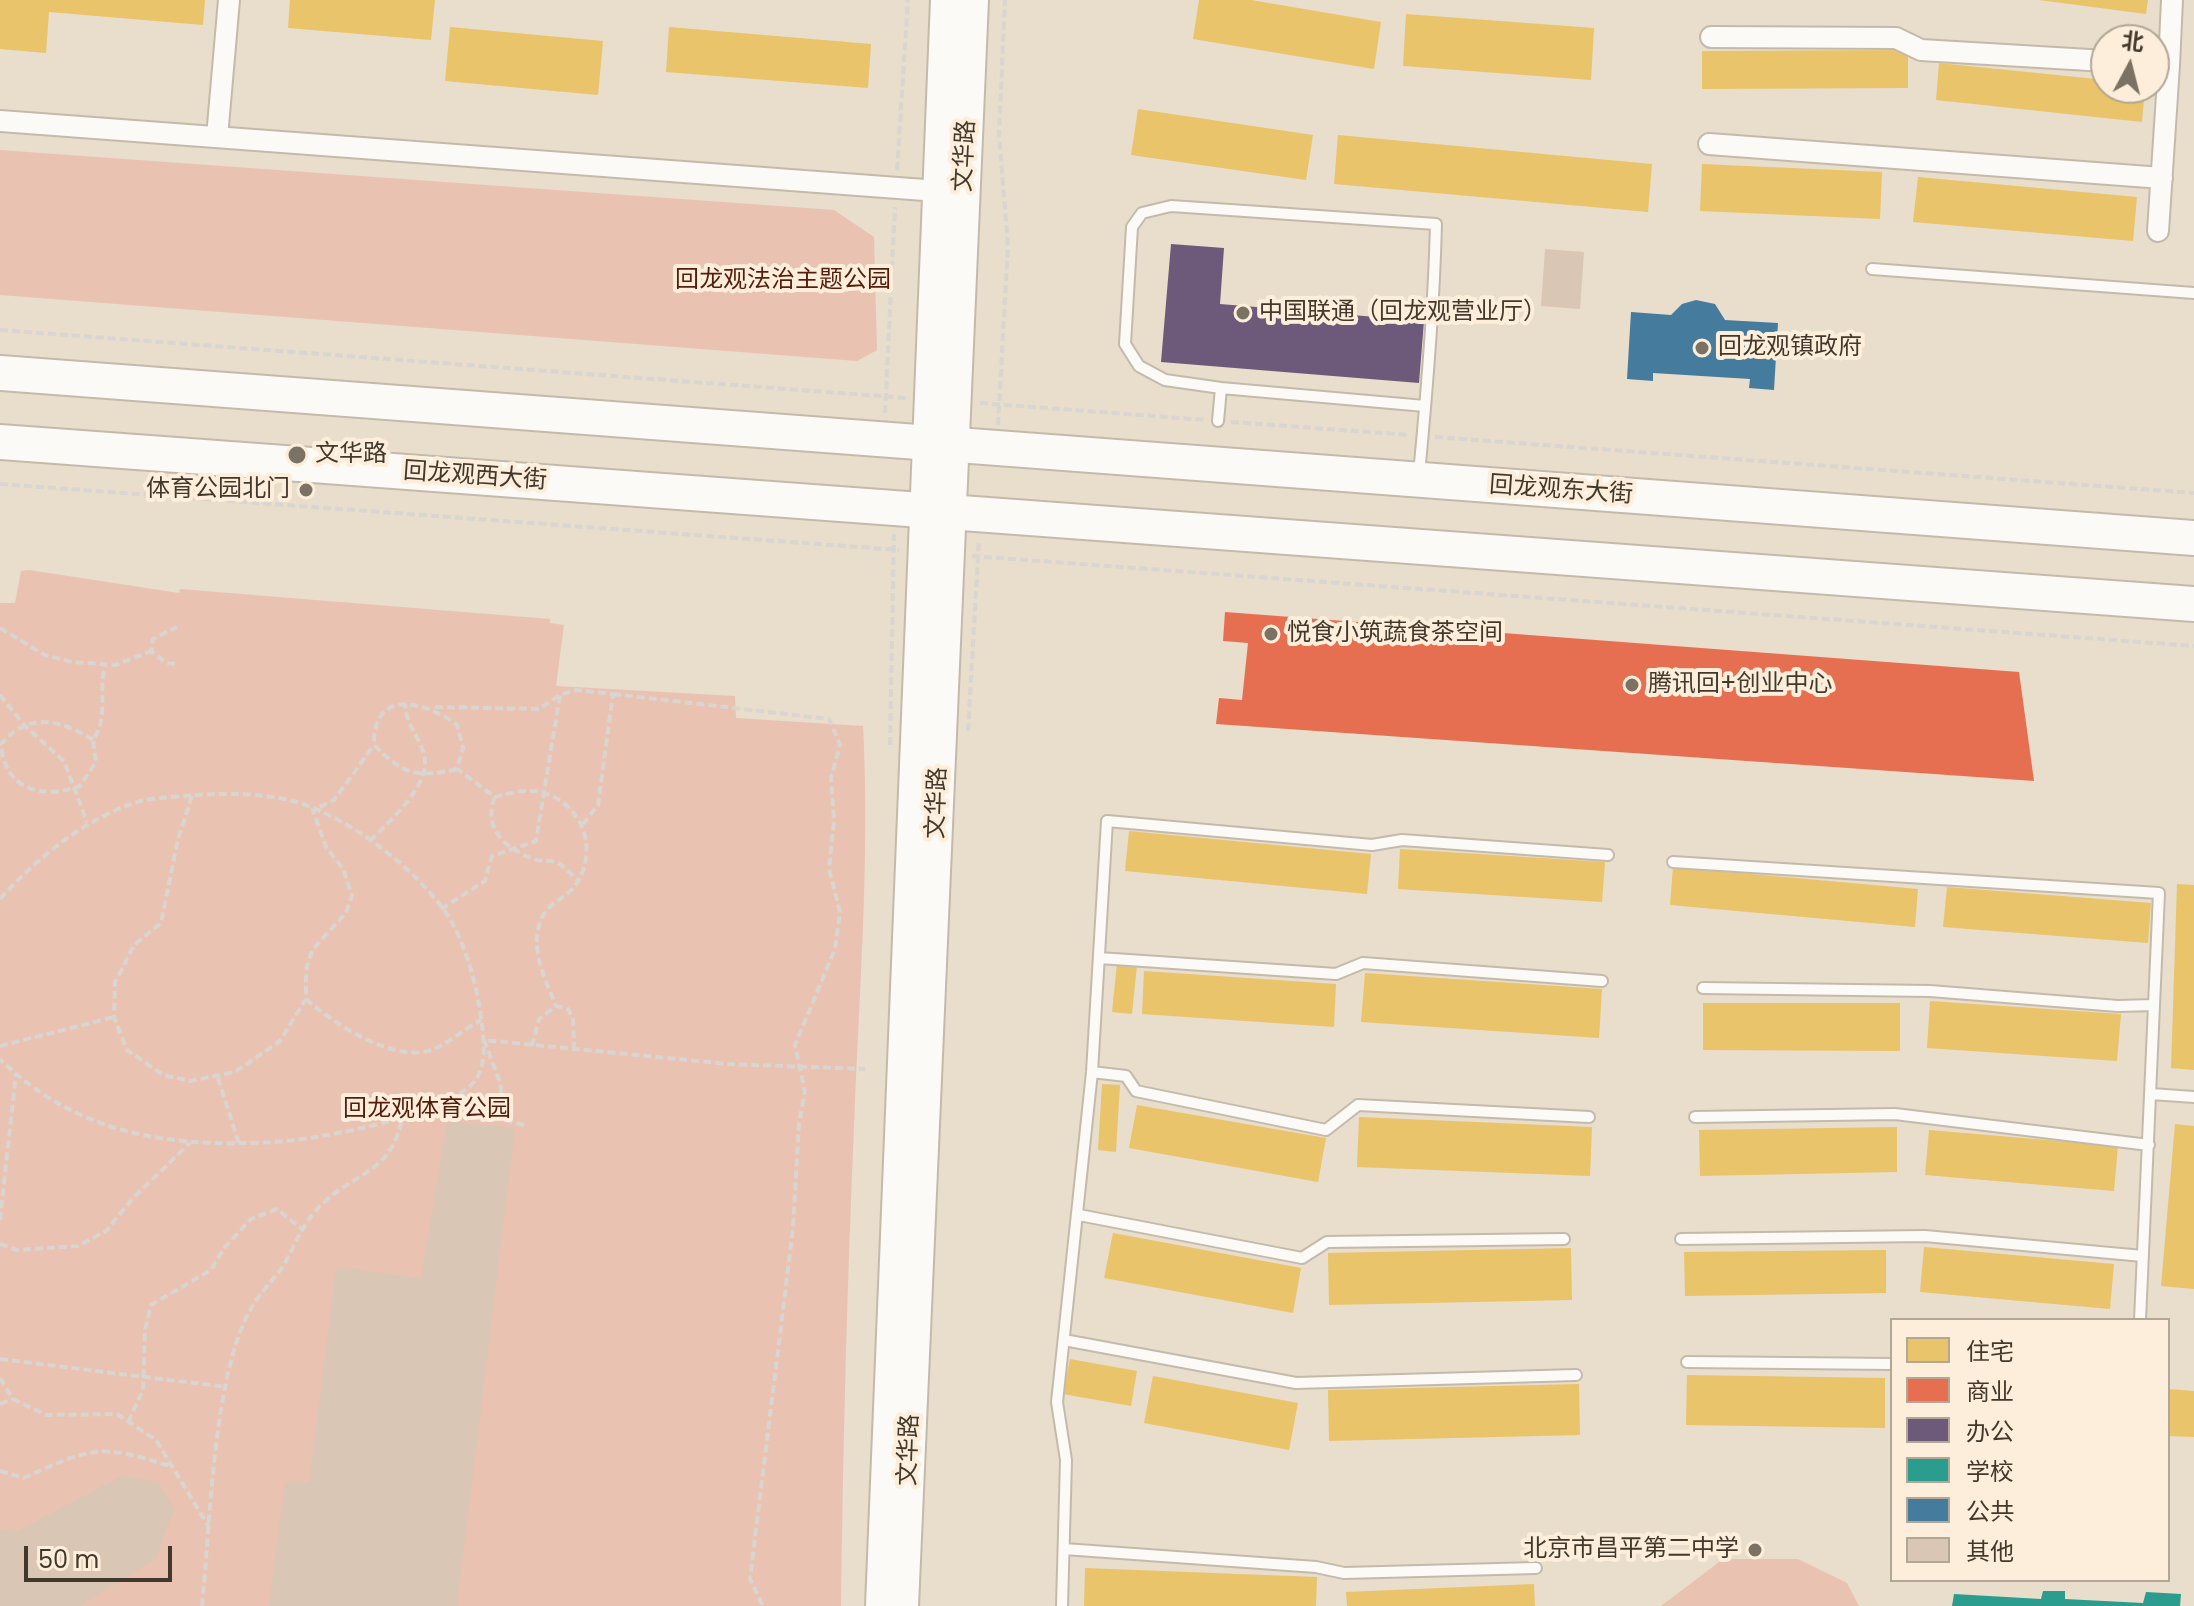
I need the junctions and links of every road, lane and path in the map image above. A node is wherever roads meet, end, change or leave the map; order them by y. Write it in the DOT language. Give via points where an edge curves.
graph roads {
  1 [pos="229,0"];
  2 [pos="946,0"];
  3 [pos="973,0"];
  4 [pos="1005,0"];
  5 [pos="2172,0"];
  6 [pos="2168,24"];
  7 [pos="1711,37"];
  8 [pos="2090,60"];
  9 [pos="2162,104"];
  10 [pos="0,121"];
  11 [pos="217,137"];
  12 [pos="1709,144"];
  13 [pos="2162,178"];
  14 [pos="938,191"];
  15 [pos="2158,231"];
  16 [pos="1872,269"];
  17 [pos="2194,293"];
  18 [pos="0,330"];
  19 [pos="0,373"];
  20 [pos="1221,388"];
  21 [pos="1001,389"];
  22 [pos="877,395"];
  23 [pos="1013,405"];
  24 [pos="1425,406"];
  25 [pos="1218,421"];
  26 [pos="1422,436"];
  27 [pos="0,442"];
  28 [pos="941,444"];
  29 [pos="1418,480"];
  30 [pos="0,484"];
  31 [pos="2194,493"];
  32 [pos="938,511"];
  33 [pos="2194,538"];
  34 [pos="866,548"];
  35 [pos="1004,558"];
  36 [pos="2194,604"];
  37 [pos="177,627"];
  38 [pos="3,630"];
  39 [pos="0,639"];
  40 [pos="2194,646"];
  41 [pos="151,651"];
  42 [pos="175,664"];
  43 [pos="105,666"];
  44 [pos="613,694"];
  45 [pos="0,695"];
  46 [pos="560,695"];
  47 [pos="405,704"];
  48 [pos="433,707"];
  49 [pos="24,725"];
  50 [pos="93,740"];
  51 [pos="374,745"];
  52 [pos="457,769"];
  53 [pos="424,774"];
  54 [pos="73,789"];
  55 [pos="544,793"];
  56 [pos="192,796"];
  57 [pos="495,797"];
  58 [pos="313,810"];
  59 [pos="87,822"];
  60 [pos="582,825"];
  61 [pos="370,841"];
  62 [pos="514,848"];
  63 [pos="1608,855"];
  64 [pos="1673,862"];
  65 [pos="578,881"];
  66 [pos="0,899"];
  67 [pos="441,909"];
  68 [pos="1099,958"];
  69 [pos="1602,981"];
  70 [pos="1703,988"];
  71 [pos="306,999"];
  72 [pos="2154,1005"];
  73 [pos="556,1006"];
  74 [pos="114,1017"];
  75 [pos="481,1020"];
  76 [pos="484,1040"];
  77 [pos="0,1046"];
  78 [pos="532,1046"];
  79 [pos="574,1050"];
  80 [pos="0,1059"];
  81 [pos="798,1064"];
  82 [pos="865,1069"];
  83 [pos="1092,1072"];
  84 [pos="16,1074"];
  85 [pos="218,1078"];
  86 [pos="2151,1094"];
  87 [pos="2194,1097"];
  88 [pos="402,1116"];
  89 [pos="1589,1117"];
  90 [pos="1695,1117"];
  91 [pos="524,1125"];
  92 [pos="10,1128"];
  93 [pos="0,1132"];
  94 [pos="190,1143"];
  95 [pos="239,1144"];
  96 [pos="2149,1145"];
  97 [pos="1079,1215"];
  98 [pos="0,1220"];
  99 [pos="302,1229"];
  100 [pos="1564,1239"];
  101 [pos="1681,1239"];
  102 [pos="1,1246"];
  103 [pos="2143,1256"];
  104 [pos="2140,1318"];
  105 [pos="1064,1340"];
  106 [pos="0,1359"];
  107 [pos="1687,1362"];
  108 [pos="1890,1364"];
  109 [pos="1576,1375"];
  110 [pos="144,1377"];
  111 [pos="0,1378"];
  112 [pos="226,1387"];
  113 [pos="13,1399"];
  114 [pos="0,1404"];
  115 [pos="128,1422"];
  116 [pos="173,1467"];
  117 [pos="0,1471"];
  118 [pos="210,1528"];
  119 [pos="1064,1549"];
  120 [pos="1536,1568"];
  121 [pos="202,1606"];
  122 [pos="763,1606"];
  123 [pos="881,1606"];
  124 [pos="903,1606"];
  125 [pos="1062,1606"];
  1 -- 11 [label="street"];
  2 -- 14 [label="street, 文华路"];
  3 -- 28 [label="street, 文华路"];
  4 -- 21 [label="path" via="999,134 1008,246"];
  5 -- 6 [label="street"];
  7 -- 8 [label="street" via="1896,38 1921,50"];
  9 -- 13 [label="street"];
  10 -- 11 [label="street"];
  11 -- 14 [label="street"];
  12 -- 13 [label="street"];
  13 -- 15 [label="street"];
  14 -- 28 [label="street, 文华路"];
  16 -- 17 [label="lane"];
  18 -- 22 [label="path"];
  19 -- 28 [label="main road"];
  20 -- 24 [label="lane"];
  20 -- 24 [label="lane" via="1165,380 1139,366 1125,344 1132,227 1142,213 1171,206 1436,224"];
  20 -- 25 [label="lane"];
  23 -- 25 [label="path"];
  24 -- 26 [label="lane"];
  25 -- 26 [label="path"];
  26 -- 29 [label="lane"];
  26 -- 31 [label="path"];
  27 -- 32 [label="main road, 回龙观西大街"];
  28 -- 29 [label="main road, 回龙观东大街"];
  28 -- 32 [label="street, 文华路"];
  29 -- 33 [label="main road, 回龙观东大街"];
  30 -- 34 [label="path"];
  32 -- 36 [label="main road"];
  32 -- 123 [label="street, 文华路"];
  32 -- 124 [label="street, 文华路"];
  35 -- 40 [label="path"];
  37 -- 41 [label="path" via="153,639"];
  38 -- 39 [label="path"];
  38 -- 43 [label="path" via="45,655"];
  41 -- 42 [label="path"];
  41 -- 43 [label="path"];
  43 -- 50 [label="path" via="99,688 104,705 101,728"];
  44 -- 46 [label="path" via="576,690"];
  44 -- 60 [label="path" via="598,805"];
  44 -- 81 [label="path" via="829,719 840,745 831,778 829,869 840,912 835,949 795,1045"];
  45 -- 49 [label="path"];
  46 -- 48 [label="path" via="539,709"];
  46 -- 55 [label="path"];
  47 -- 48 [label="path"];
  47 -- 51 [label="path" via="384,711 373,725"];
  47 -- 53 [label="path" via="407,725 424,752"];
  48 -- 52 [label="path" via="457,725 463,748"];
  49 -- 50 [label="path" via="37,721 65,726"];
  49 -- 54 [label="path" via="64,761"];
  49 -- 54 [label="path" via="15,727 1,744 2,762 14,781 36,791"];
  50 -- 54 [label="path" via="96,762 89,777"];
  51 -- 53 [label="path" via="395,766"];
  51 -- 58 [label="path" via="334,800"];
  52 -- 53 [label="path"];
  52 -- 57 [label="path"];
  53 -- 61 [label="path"];
  54 -- 59 [label="path"];
  55 -- 57 [label="path"];
  55 -- 60 [label="path" via="565,805"];
  55 -- 62 [label="path" via="536,841"];
  56 -- 58 [label="path" via="242,792"];
  56 -- 59 [label="path" via="134,802"];
  56 -- 74 [label="path" via="161,923 134,945 115,983"];
  57 -- 62 [label="path" via="489,812 492,828"];
  58 -- 61 [label="path"];
  58 -- 71 [label="path" via="352,895 346,913 312,950"];
  59 -- 66 [label="path"];
  60 -- 65 [label="path" via="589,841"];
  61 -- 67 [label="path" via="423,885"];
  62 -- 65 [label="path" via="535,861 557,862"];
  62 -- 67 [label="path" via="492,856 485,881"];
  63 -- 68 [label="lane" via="1402,840 1372,845 1107,821"];
  64 -- 72 [label="lane" via="2159,893"];
  65 -- 73 [label="path" via="554,901 540,922 539,965"];
  67 -- 75 [label="path" via="465,954"];
  68 -- 69 [label="lane" via="1336,974 1363,963"];
  68 -- 83 [label="lane"];
  70 -- 72 [label="lane" via="1930,991"];
  71 -- 75 [label="path" via="364,1039 404,1051 433,1050"];
  71 -- 85 [label="path" via="265,1055"];
  72 -- 86 [label="lane"];
  73 -- 78 [label="path" via="539,1019"];
  73 -- 79 [label="path" via="568,1009 573,1019"];
  74 -- 77 [label="path"];
  74 -- 85 [label="path" via="127,1050 163,1075 190,1081"];
  75 -- 76 [label="path"];
  76 -- 78 [label="path"];
  76 -- 88 [label="path" via="475,1081 453,1099"];
  76 -- 91 [label="path" via="500,1082 504,1120"];
  78 -- 79 [label="path"];
  79 -- 81 [label="path" via="728,1064"];
  80 -- 84 [label="path"];
  81 -- 82 [label="path"];
  81 -- 122 [label="path" via="805,1092 793,1228 750,1579"];
  83 -- 89 [label="lane" via="1126,1076 1136,1091 1326,1130 1358,1105"];
  83 -- 97 [label="lane"];
  84 -- 92 [label="path"];
  84 -- 94 [label="path" via="63,1107 108,1127"];
  85 -- 95 [label="path"];
  86 -- 87 [label="lane"];
  86 -- 96 [label="lane"];
  88 -- 95 [label="path" via="353,1132"];
  88 -- 99 [label="path" via="399,1137 379,1166 320,1206"];
  90 -- 96 [label="lane" via="1895,1114"];
  92 -- 93 [label="path"];
  92 -- 98 [label="path"];
  94 -- 95 [label="path"];
  94 -- 102 [label="path" via="106,1231 78,1246"];
  96 -- 103 [label="lane"];
  97 -- 100 [label="lane" via="1302,1258 1327,1242"];
  97 -- 105 [label="lane"];
  99 -- 110 [label="path" via="277,1209 251,1219 211,1270 151,1305"];
  99 -- 112 [label="path" via="252,1305 231,1350"];
  101 -- 103 [label="lane" via="1925,1236"];
  103 -- 104 [label="lane"];
  105 -- 109 [label="lane" via="1296,1383"];
  105 -- 119 [label="lane" via="1057,1402 1066,1460"];
  106 -- 110 [label="path"];
  107 -- 108 [label="lane"];
  110 -- 112 [label="path"];
  110 -- 115 [label="path"];
  111 -- 113 [label="path"];
  112 -- 118 [label="path"];
  113 -- 114 [label="path"];
  113 -- 115 [label="path" via="46,1415 117,1414"];
  115 -- 116 [label="path" via="156,1440"];
  116 -- 117 [label="path" via="121,1450 76,1454 24,1478"];
  116 -- 118 [label="path"];
  118 -- 121 [label="path"];
  119 -- 120 [label="lane" via="1344,1573"];
  119 -- 125 [label="lane"];
}
